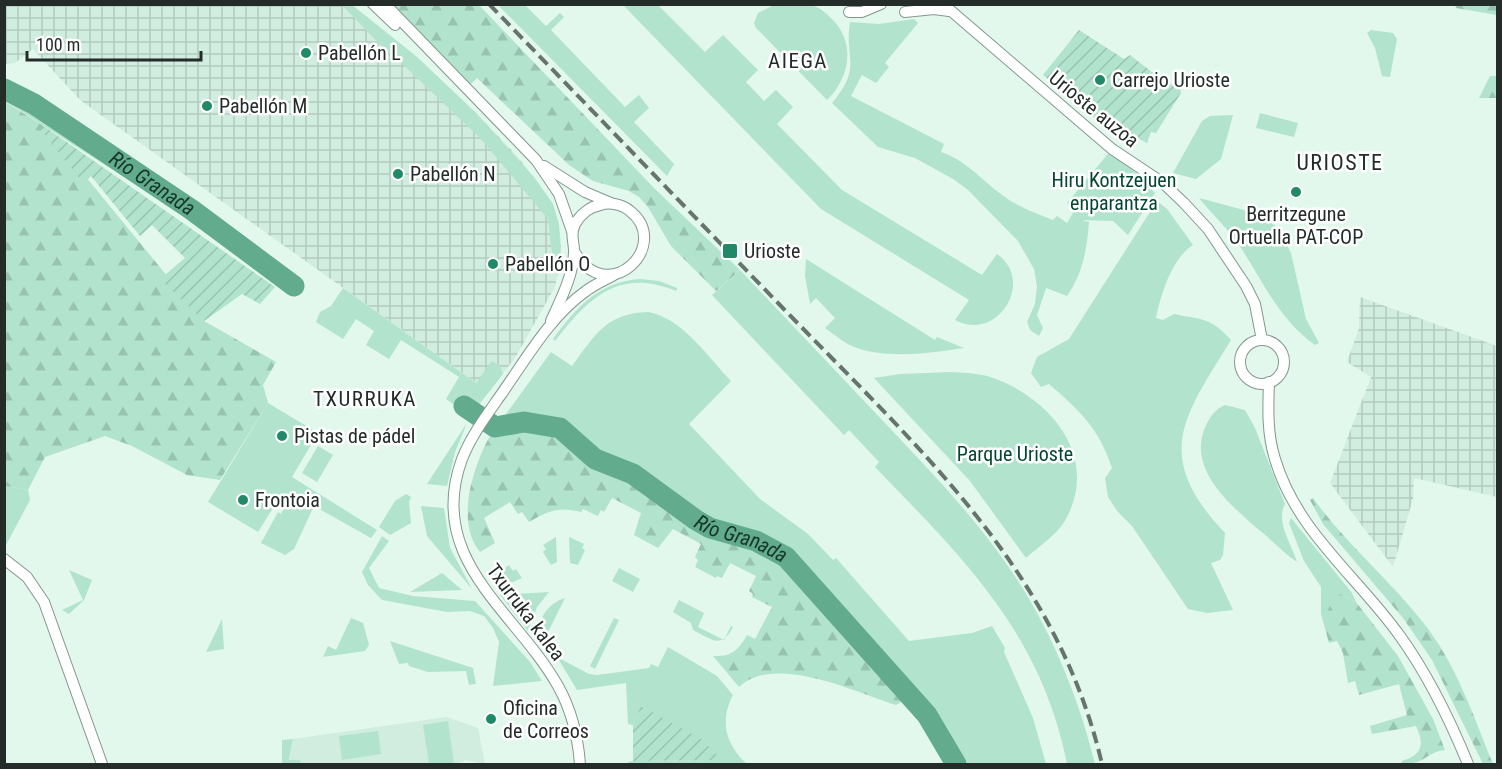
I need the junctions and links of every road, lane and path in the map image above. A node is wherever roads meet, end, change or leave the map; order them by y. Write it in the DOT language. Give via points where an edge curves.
graph roads {
  1 [pos="373,4"];
  2 [pos="385,4"];
  3 [pos="881,4"];
  4 [pos="914,4"];
  5 [pos="947,7"];
  6 [pos="849,12"];
  7 [pos="460,84"];
  8 [pos="536,160"];
  9 [pos="613,204"];
  10 [pos="572,231"];
  11 [pos="574,251"];
  12 [pos="614,275"];
  13 [pos="546,332"];
  14 [pos="1262,340"];
  15 [pos="1269,382"];
  16 [pos="4,559"];
  17 [pos="102,765"];
  18 [pos="580,765"];
  19 [pos="1468,765"];
  1 -- 7 [label="street"];
  2 -- 7 [label="street"];
  3 -- 6 [label="street" via="862,12"];
  4 -- 5 [label="street" via="904,12"];
  5 -- 14 [label="street, Urioste auzoa" via="1112,149 1163,183 1191,209 1246,286 1255,304"];
  7 -- 8 [label="street"];
  8 -- 9 [label="street" via="585,192"];
  8 -- 10 [label="street" via="559,194"];
  9 -- 10 [label="street" via="590,209"];
  9 -- 12 [label="street" via="633,213 644,231 637,260"];
  10 -- 11 [label="street"];
  11 -- 12 [label="street" via="588,270"];
  11 -- 13 [label="street"];
  12 -- 13 [label="street" via="585,291"];
  13 -- 18 [label="street, Txurruka kalea" via="468,445 455,495 458,536 465,558 485,592 559,687 574,727"];
  14 -- 15 [label="street" via="1276,344 1284,358 1280,374"];
  14 -- 15 [label="street" via="1246,347 1240,363 1251,380"];
  15 -- 19 [label="street" via="1269,433 1284,485 1319,541 1379,608 1414,656"];
  16 -- 17 [label="street" via="27,577 44,602"];
}
